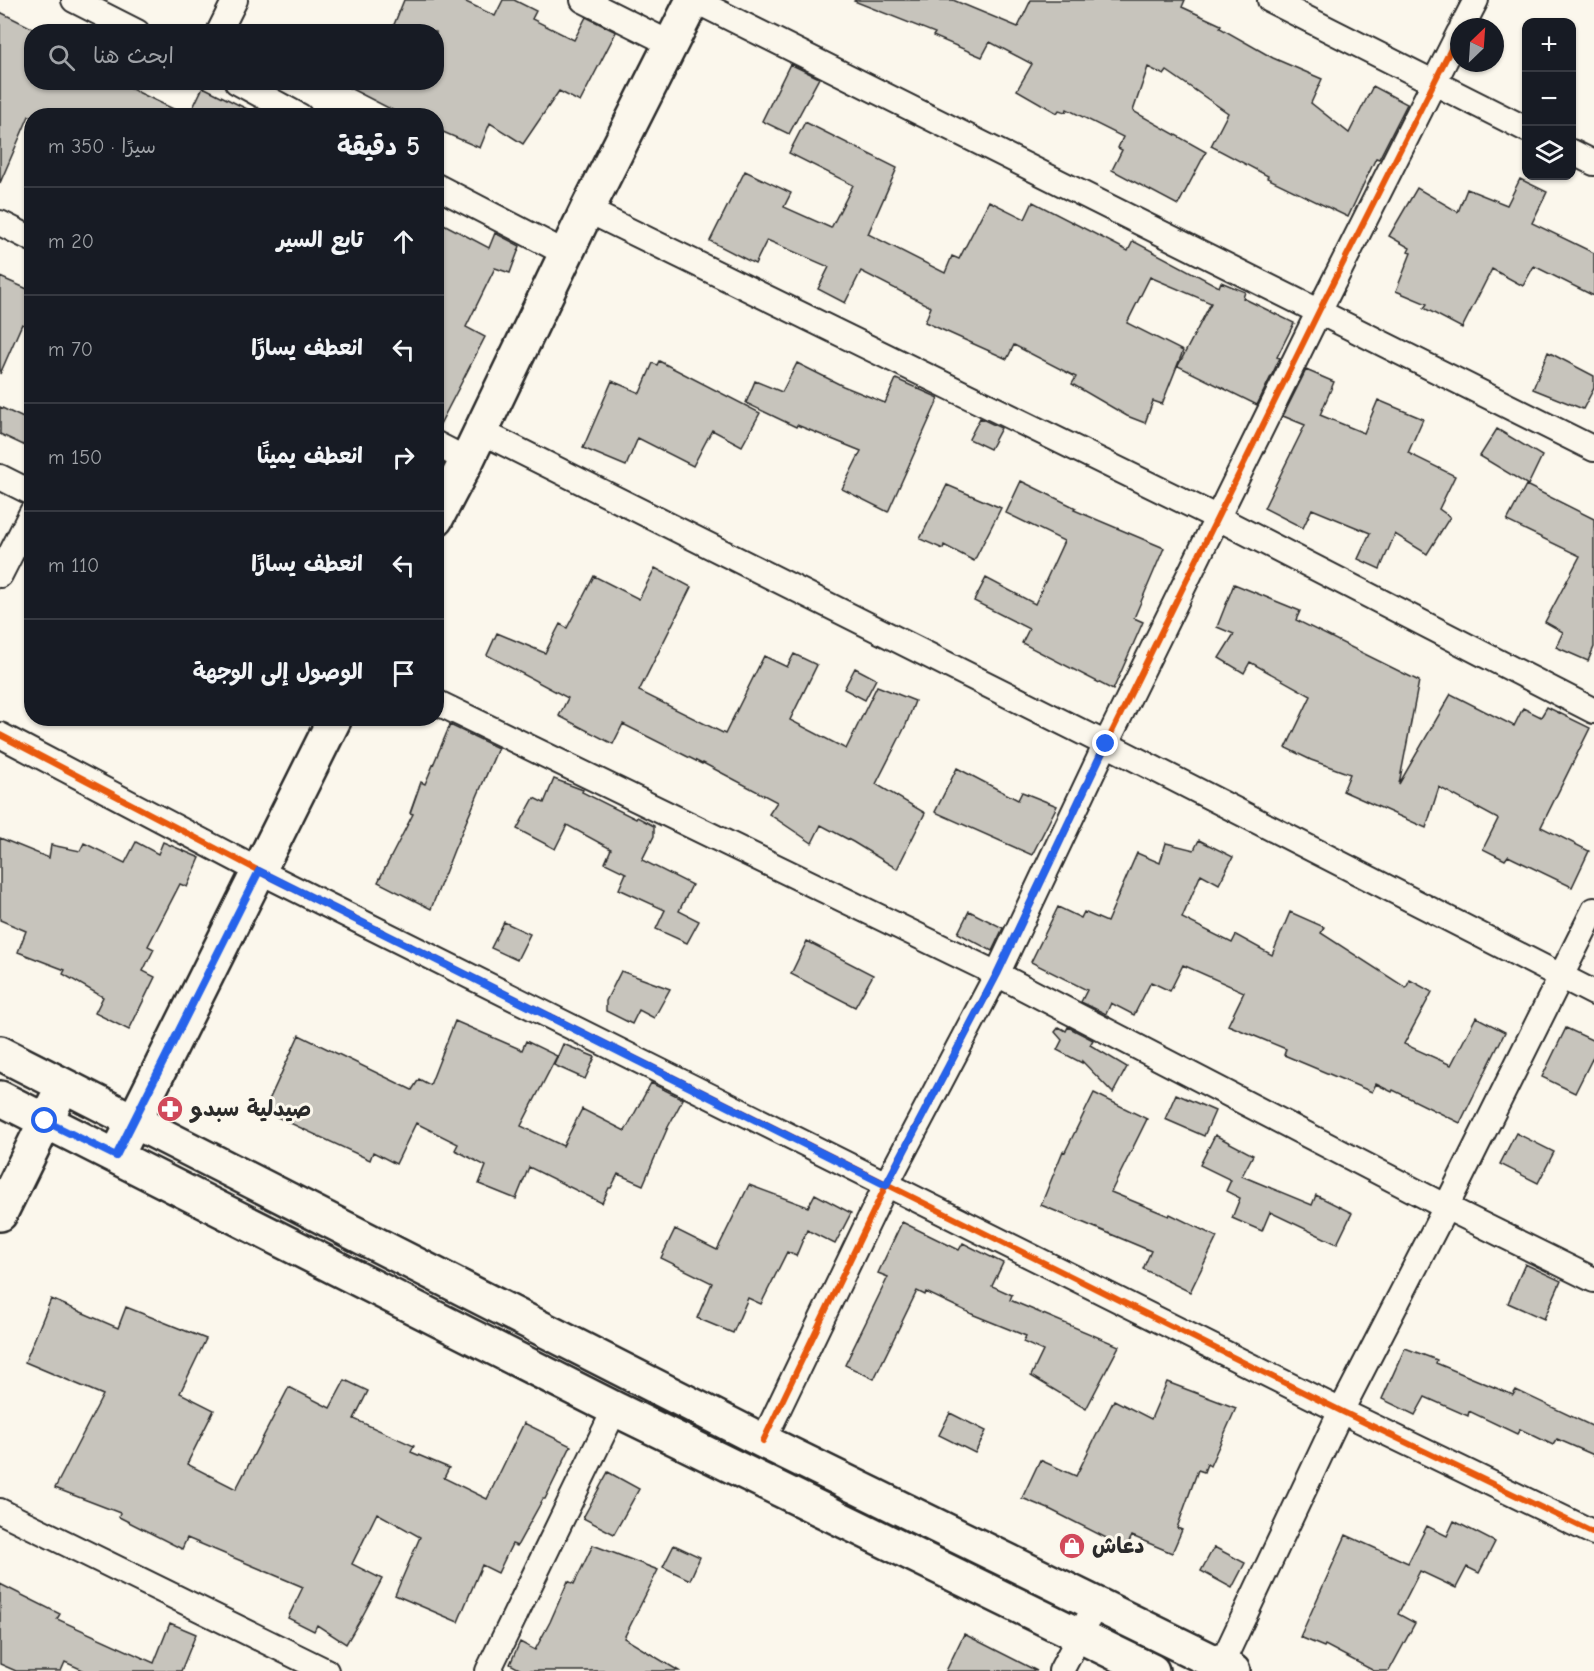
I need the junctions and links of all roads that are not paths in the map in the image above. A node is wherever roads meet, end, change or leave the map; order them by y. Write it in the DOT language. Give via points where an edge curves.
graph roads {
  1 [pos="74,0"];
  2 [pos="235,0"];
  3 [pos="583,0"];
  4 [pos="694,0"];
  5 [pos="1270,0"];
  6 [pos="1476,0"];
  7 [pos="1467,18"];
  8 [pos="121,24"];
  9 [pos="223,24"];
  10 [pos="671,44"];
  11 [pos="1450,50"];
  12 [pos="1433,82"];
  13 [pos="252,90"];
  14 [pos="285,108"];
  15 [pos="1522,126"];
  16 [pos="1576,154"];
  17 [pos="1594,163"];
  18 [pos="444,190"];
  19 [pos="587,210"];
  20 [pos="0,223"];
  21 [pos="24,235"];
  22 [pos="567,254"];
  23 [pos="1319,311"];
  24 [pos="444,444"];
  25 [pos="474,445"];
  26 [pos="1594,449"];
  27 [pos="0,477"];
  28 [pos="24,489"];
  29 [pos="444,503"];
  30 [pos="1218,518"];
  31 [pos="24,528"];
  32 [pos="0,575"];
  33 [pos="444,706"];
  34 [pos="1594,711"];
  35 [pos="331,726"];
  36 [pos="0,735"];
  37 [pos="1106,744"];
  38 [pos="259,871"];
  39 [pos="1594,910"];
  40 [pos="997,974"];
  41 [pos="1561,976"];
  42 [pos="1594,993"];
  43 [pos="0,1053"];
  44 [pos="63,1086"];
  45 [pos="0,1098"];
  46 [pos="45,1121"];
  47 [pos="135,1121"];
  48 [pos="116,1156"];
  49 [pos="886,1185"];
  50 [pos="1446,1206"];
  51 [pos="0,1214"];
  52 [pos="1594,1280"];
  53 [pos="615,1409"];
  54 [pos="1341,1411"];
  55 [pos="763,1441"];
  56 [pos="0,1511"];
  57 [pos="1594,1533"];
  58 [pos="1096,1604"];
  59 [pos="1081,1635"];
  60 [pos="1227,1668"];
  61 [pos="326,1671"];
  62 [pos="488,1671"];
  63 [pos="1061,1671"];
  64 [pos="1152,1671"];
  1 -- 8 [label="street"];
  2 -- 9 [label="street"];
  3 -- 10 [label="street"];
  4 -- 10 [label="main road"];
  4 -- 23 [label="street"];
  5 -- 12 [label="street"];
  6 -- 7 [label="street"];
  10 -- 19 [label="main road"];
  11 -- 12 [label="street"];
  12 -- 15 [label="street"];
  12 -- 23 [label="street"];
  13 -- 14 [label="street"];
  16 -- 17 [label="street"];
  18 -- 22 [label="street"];
  19 -- 22 [label="main road"];
  19 -- 30 [label="street"];
  20 -- 21 [label="street"];
  22 -- 25 [label="main road"];
  23 -- 26 [label="street"];
  23 -- 30 [label="street"];
  24 -- 25 [label="street"];
  25 -- 29 [label="main road"];
  25 -- 37 [label="street"];
  27 -- 28 [label="street"];
  30 -- 34 [label="street"];
  30 -- 37 [label="street"];
  31 -- 32 [label="street"];
  33 -- 40 [label="street"];
  35 -- 38 [label="main road"];
  36 -- 38 [label="street"];
  37 -- 40 [label="street"];
  37 -- 41 [label="street"];
  38 -- 47 [label="main road"];
  38 -- 49 [label="street"];
  39 -- 41 [label="street"];
  40 -- 49 [label="street"];
  40 -- 50 [label="street"];
  41 -- 42 [label="street"];
  41 -- 50 [label="street"];
  43 -- 44 [label="main road"];
  44 -- 46 [label="main road"];
  44 -- 47 [label="main road"];
  45 -- 46 [label="main road"];
  46 -- 48 [label="main road"];
  46 -- 51 [label="main road"];
  47 -- 48 [label="main road"];
  47 -- 55 [label="main road"];
  48 -- 53 [label="main road"];
  49 -- 54 [label="street"];
  49 -- 55 [label="street"];
  50 -- 52 [label="street"];
  50 -- 54 [label="street"];
  53 -- 59 [label="main road"];
  53 -- 62 [label="street"];
  54 -- 57 [label="street"];
  54 -- 60 [label="street"];
  55 -- 58 [label="main road"];
  56 -- 61 [label="street"];
  58 -- 59 [label="street"];
  58 -- 60 [label="main road"];
  59 -- 63 [label="street"];
  59 -- 64 [label="main road"];
}
